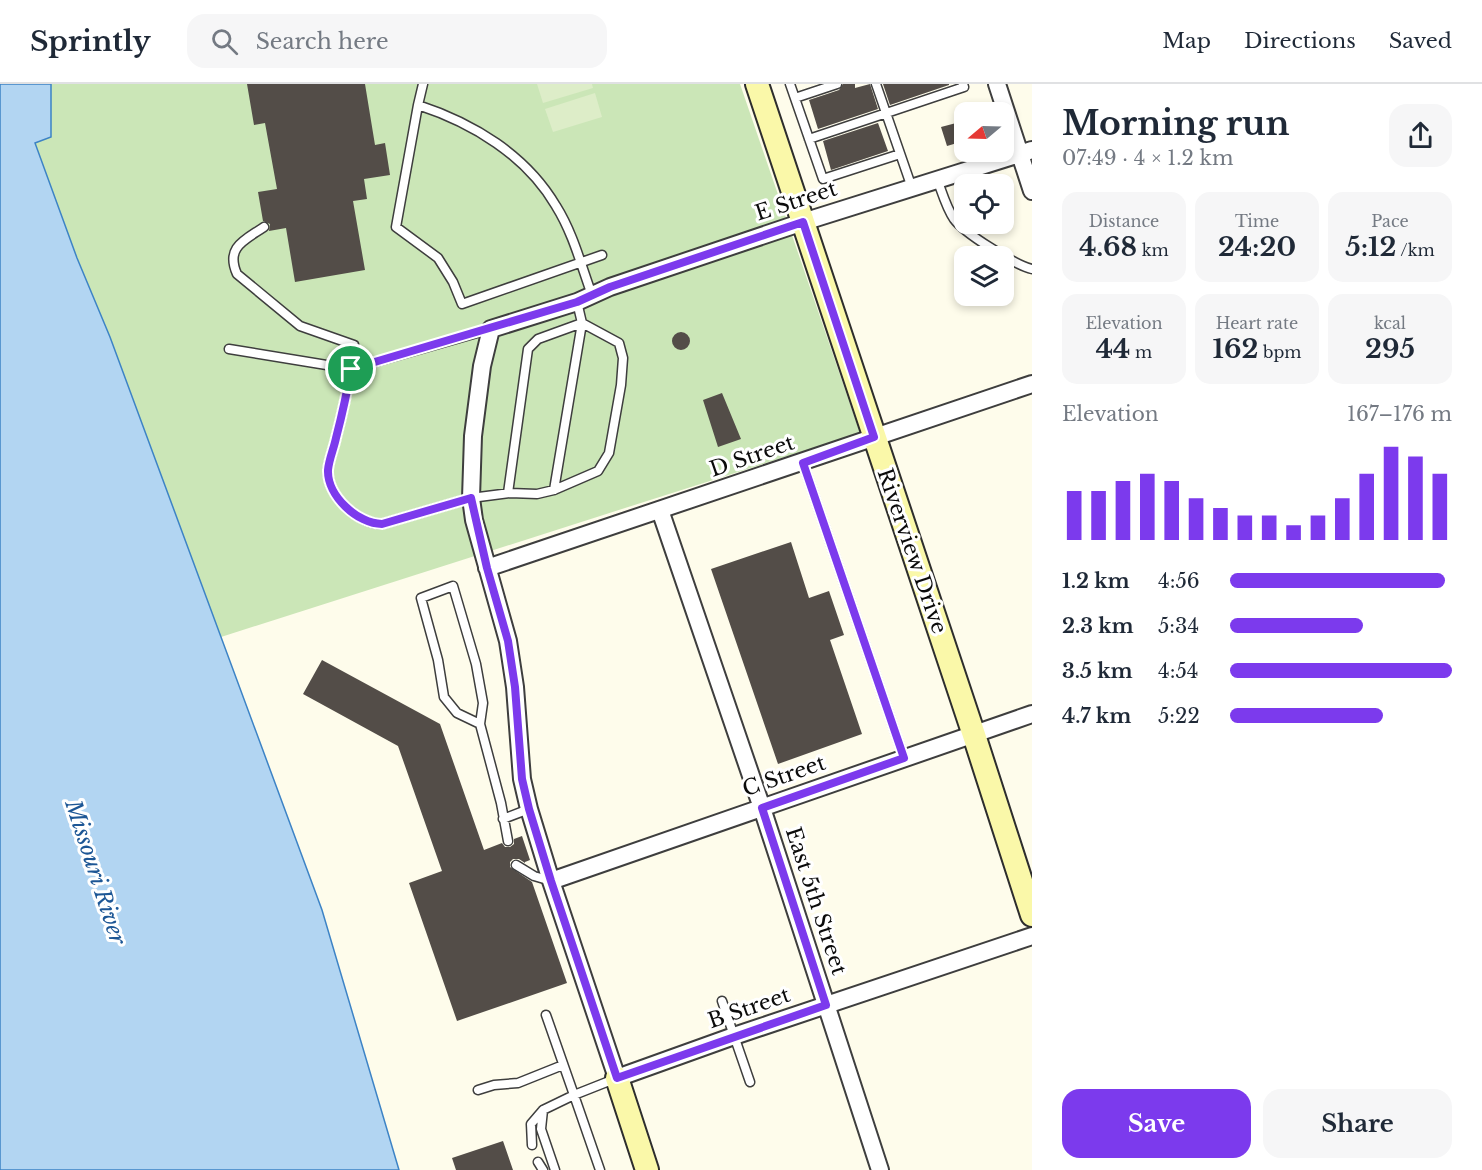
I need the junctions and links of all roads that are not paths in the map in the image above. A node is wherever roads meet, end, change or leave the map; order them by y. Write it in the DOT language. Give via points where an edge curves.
graph roads {
  1 [pos="423,84"];
  2 [pos="757,84"];
  3 [pos="790,84"];
  4 [pos="837,84"];
  5 [pos="876,84"];
  6 [pos="963,84"];
  7 [pos="997,84"];
  8 [pos="795,98"];
  9 [pos="418,105"];
  10 [pos="886,114"];
  11 [pos="809,139"];
  12 [pos="1026,152"];
  13 [pos="900,154"];
  14 [pos="937,179"];
  15 [pos="912,188"];
  16 [pos="1032,190"];
  17 [pos="803,222"];
  18 [pos="264,227"];
  19 [pos="602,255"];
  20 [pos="580,263"];
  21 [pos="1032,269"];
  22 [pos="584,298"];
  23 [pos="582,323"];
  24 [pos="491,329"];
  25 [pos="229,349"];
  26 [pos="351,369"];
  27 [pos="1032,384"];
  28 [pos="874,437"];
  29 [pos="803,463"];
  30 [pos="554,490"];
  31 [pos="508,493"];
  32 [pos="471,498"];
  33 [pos="660,510"];
  34 [pos="487,568"];
  35 [pos="1032,714"];
  36 [pos="480,724"];
  37 [pos="974,735"];
  38 [pos="904,758"];
  39 [pos="762,808"];
  40 [pos="529,809"];
  41 [pos="503,819"];
  42 [pos="508,841"];
  43 [pos="516,865"];
  44 [pos="551,881"];
  45 [pos="1032,915"];
  46 [pos="1032,936"];
  47 [pos="722,1001"];
  48 [pos="826,1005"];
  49 [pos="546,1015"];
  50 [pos="734,1036"];
  51 [pos="563,1065"];
  52 [pos="617,1078"];
  53 [pos="750,1082"];
  54 [pos="478,1090"];
  55 [pos="574,1095"];
  56 [pos="543,1110"];
  57 [pos="532,1145"];
  58 [pos="555,1170"];
  59 [pos="600,1170"];
  60 [pos="647,1170"];
  61 [pos="880,1170"];
  1 -- 9 [label="lane"];
  2 -- 17 [label="main road, Riverview Drive"];
  3 -- 8 [label="lane"];
  4 -- 8 [label="lane"];
  5 -- 10 [label="lane"];
  6 -- 10 [label="lane" via="964,87"];
  7 -- 12 [label="street"];
  8 -- 11 [label="lane"];
  9 -- 20 [label="lane" via="449,115 482,133 534,175 556,206"];
  9 -- 20 [label="lane" via="396,227 438,258 462,304"];
  10 -- 11 [label="lane"];
  10 -- 13 [label="lane"];
  11 -- 13 [label="lane" via="823,179"];
  12 -- 14 [label="street, E Street"];
  12 -- 16 [label="street"];
  13 -- 15 [label="lane"];
  14 -- 15 [label="street, E Street"];
  14 -- 21 [label="lane" via="953,218 963,229"];
  15 -- 17 [label="street, E Street"];
  17 -- 22 [label="street, E Street"];
  17 -- 28 [label="main road, Riverview Drive"];
  18 -- 26 [label="lane" via="236,248 233,265 237,274 300,326 354,345"];
  19 -- 20 [label="lane"];
  20 -- 22 [label="lane"];
  22 -- 23 [label="lane"];
  22 -- 24 [label="street, E Street"];
  23 -- 30 [label="lane"];
  23 -- 30 [label="lane" via="619,343 623,358 621,385 609,453 598,471"];
  23 -- 31 [label="lane" via="538,339 528,349"];
  24 -- 26 [label="lane"];
  24 -- 32 [label="street" via="473,436"];
  25 -- 26 [label="lane"];
  26 -- 32 [label="lane" via="328,471 333,488 348,510 371,524 382,524"];
  27 -- 28 [label="street, D Street"];
  28 -- 29 [label="street, D Street"];
  28 -- 37 [label="main road, Riverview Drive"];
  29 -- 33 [label="street, D Street"];
  29 -- 38 [label="lane"];
  30 -- 31 [label="lane"];
  31 -- 32 [label="lane"];
  32 -- 34 [label="street"];
  33 -- 34 [label="street, D Street"];
  33 -- 39 [label="street, East 5th Street"];
  34 -- 40 [label="street" via="508,641 522,779"];
  35 -- 37 [label="street, C Street"];
  36 -- 36 [label="lane" via="483,703 478,674 453,586 421,598 444,697 457,713"];
  36 -- 41 [label="lane"];
  37 -- 38 [label="street, C Street"];
  37 -- 45 [label="main road, Riverview Drive"];
  38 -- 39 [label="street, C Street"];
  39 -- 44 [label="street, C Street"];
  39 -- 48 [label="street, East 5th Street"];
  40 -- 41 [label="lane"];
  40 -- 44 [label="street"];
  41 -- 42 [label="lane"];
  43 -- 44 [label="lane"];
  44 -- 52 [label="street"];
  46 -- 48 [label="street, B Street"];
  47 -- 50 [label="lane"];
  48 -- 50 [label="street, B Street"];
  48 -- 61 [label="street, East 5th Street"];
  49 -- 51 [label="lane"];
  50 -- 52 [label="street, B Street"];
  50 -- 53 [label="lane"];
  51 -- 54 [label="lane" via="518,1083"];
  51 -- 55 [label="lane"];
  52 -- 55 [label="lane"];
  52 -- 60 [label="main road"];
  55 -- 56 [label="lane"];
  55 -- 59 [label="lane"];
  56 -- 57 [label="lane" via="531,1124"];
  56 -- 58 [label="lane" via="541,1128"];
}
